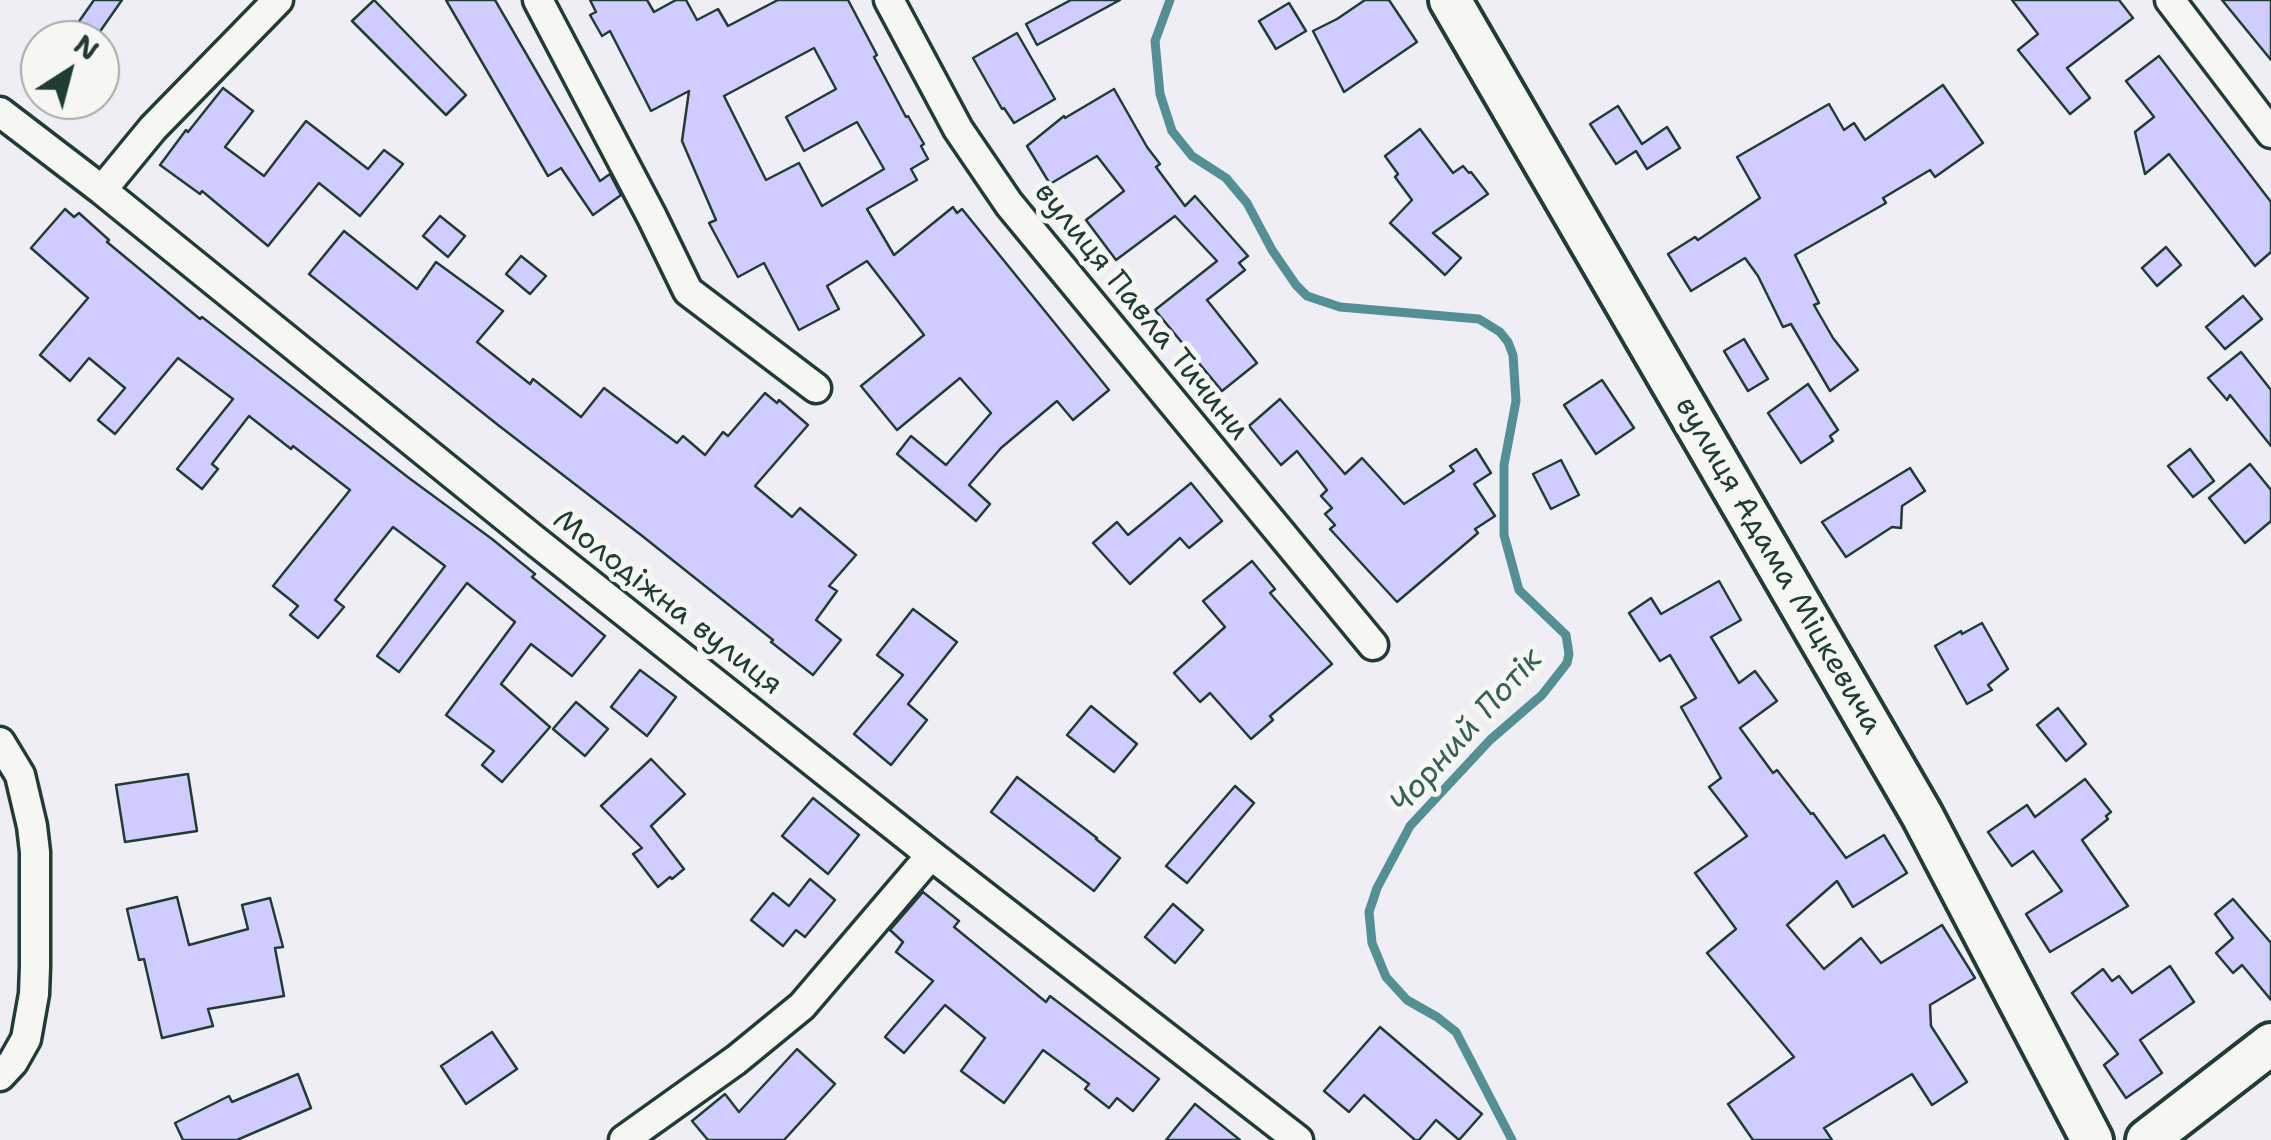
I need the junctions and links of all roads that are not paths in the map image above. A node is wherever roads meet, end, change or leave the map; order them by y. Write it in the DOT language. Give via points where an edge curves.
graph roads {
  1 [pos="278,0"];
  2 [pos="538,0"];
  3 [pos="888,0"];
  4 [pos="1450,0"];
  5 [pos="2170,0"];
  6 [pos="0,112"];
  7 [pos="2271,133"];
  8 [pos="102,190"];
  9 [pos="816,388"];
  10 [pos="1373,646"];
  11 [pos="0,742"];
  12 [pos="931,856"];
  13 [pos="2271,1044"];
  14 [pos="0,1076"];
  15 [pos="633,1137"];
  16 [pos="1298,1140"];
  17 [pos="2092,1140"];
  18 [pos="2147,1140"];
  1 -- 8 [label="street"];
  2 -- 9 [label="street" via="688,291"];
  3 -- 10 [label="street, вулиця Павла Тичини" via="958,129 1009,204"];
  4 -- 17 [label="street, вулиця Адама Міцкевича" via="1922,814"];
  5 -- 7 [label="street"];
  6 -- 8 [label="street, Молодіжна вулиця"];
  8 -- 12 [label="street, Молодіжна вулиця"];
  11 -- 14 [label="street" via="28,800 35,852 34,994 26,1039"];
  12 -- 15 [label="street" via="802,1006"];
  12 -- 16 [label="street, Молодіжна вулиця"];
  13 -- 18 [label="street"];
}
